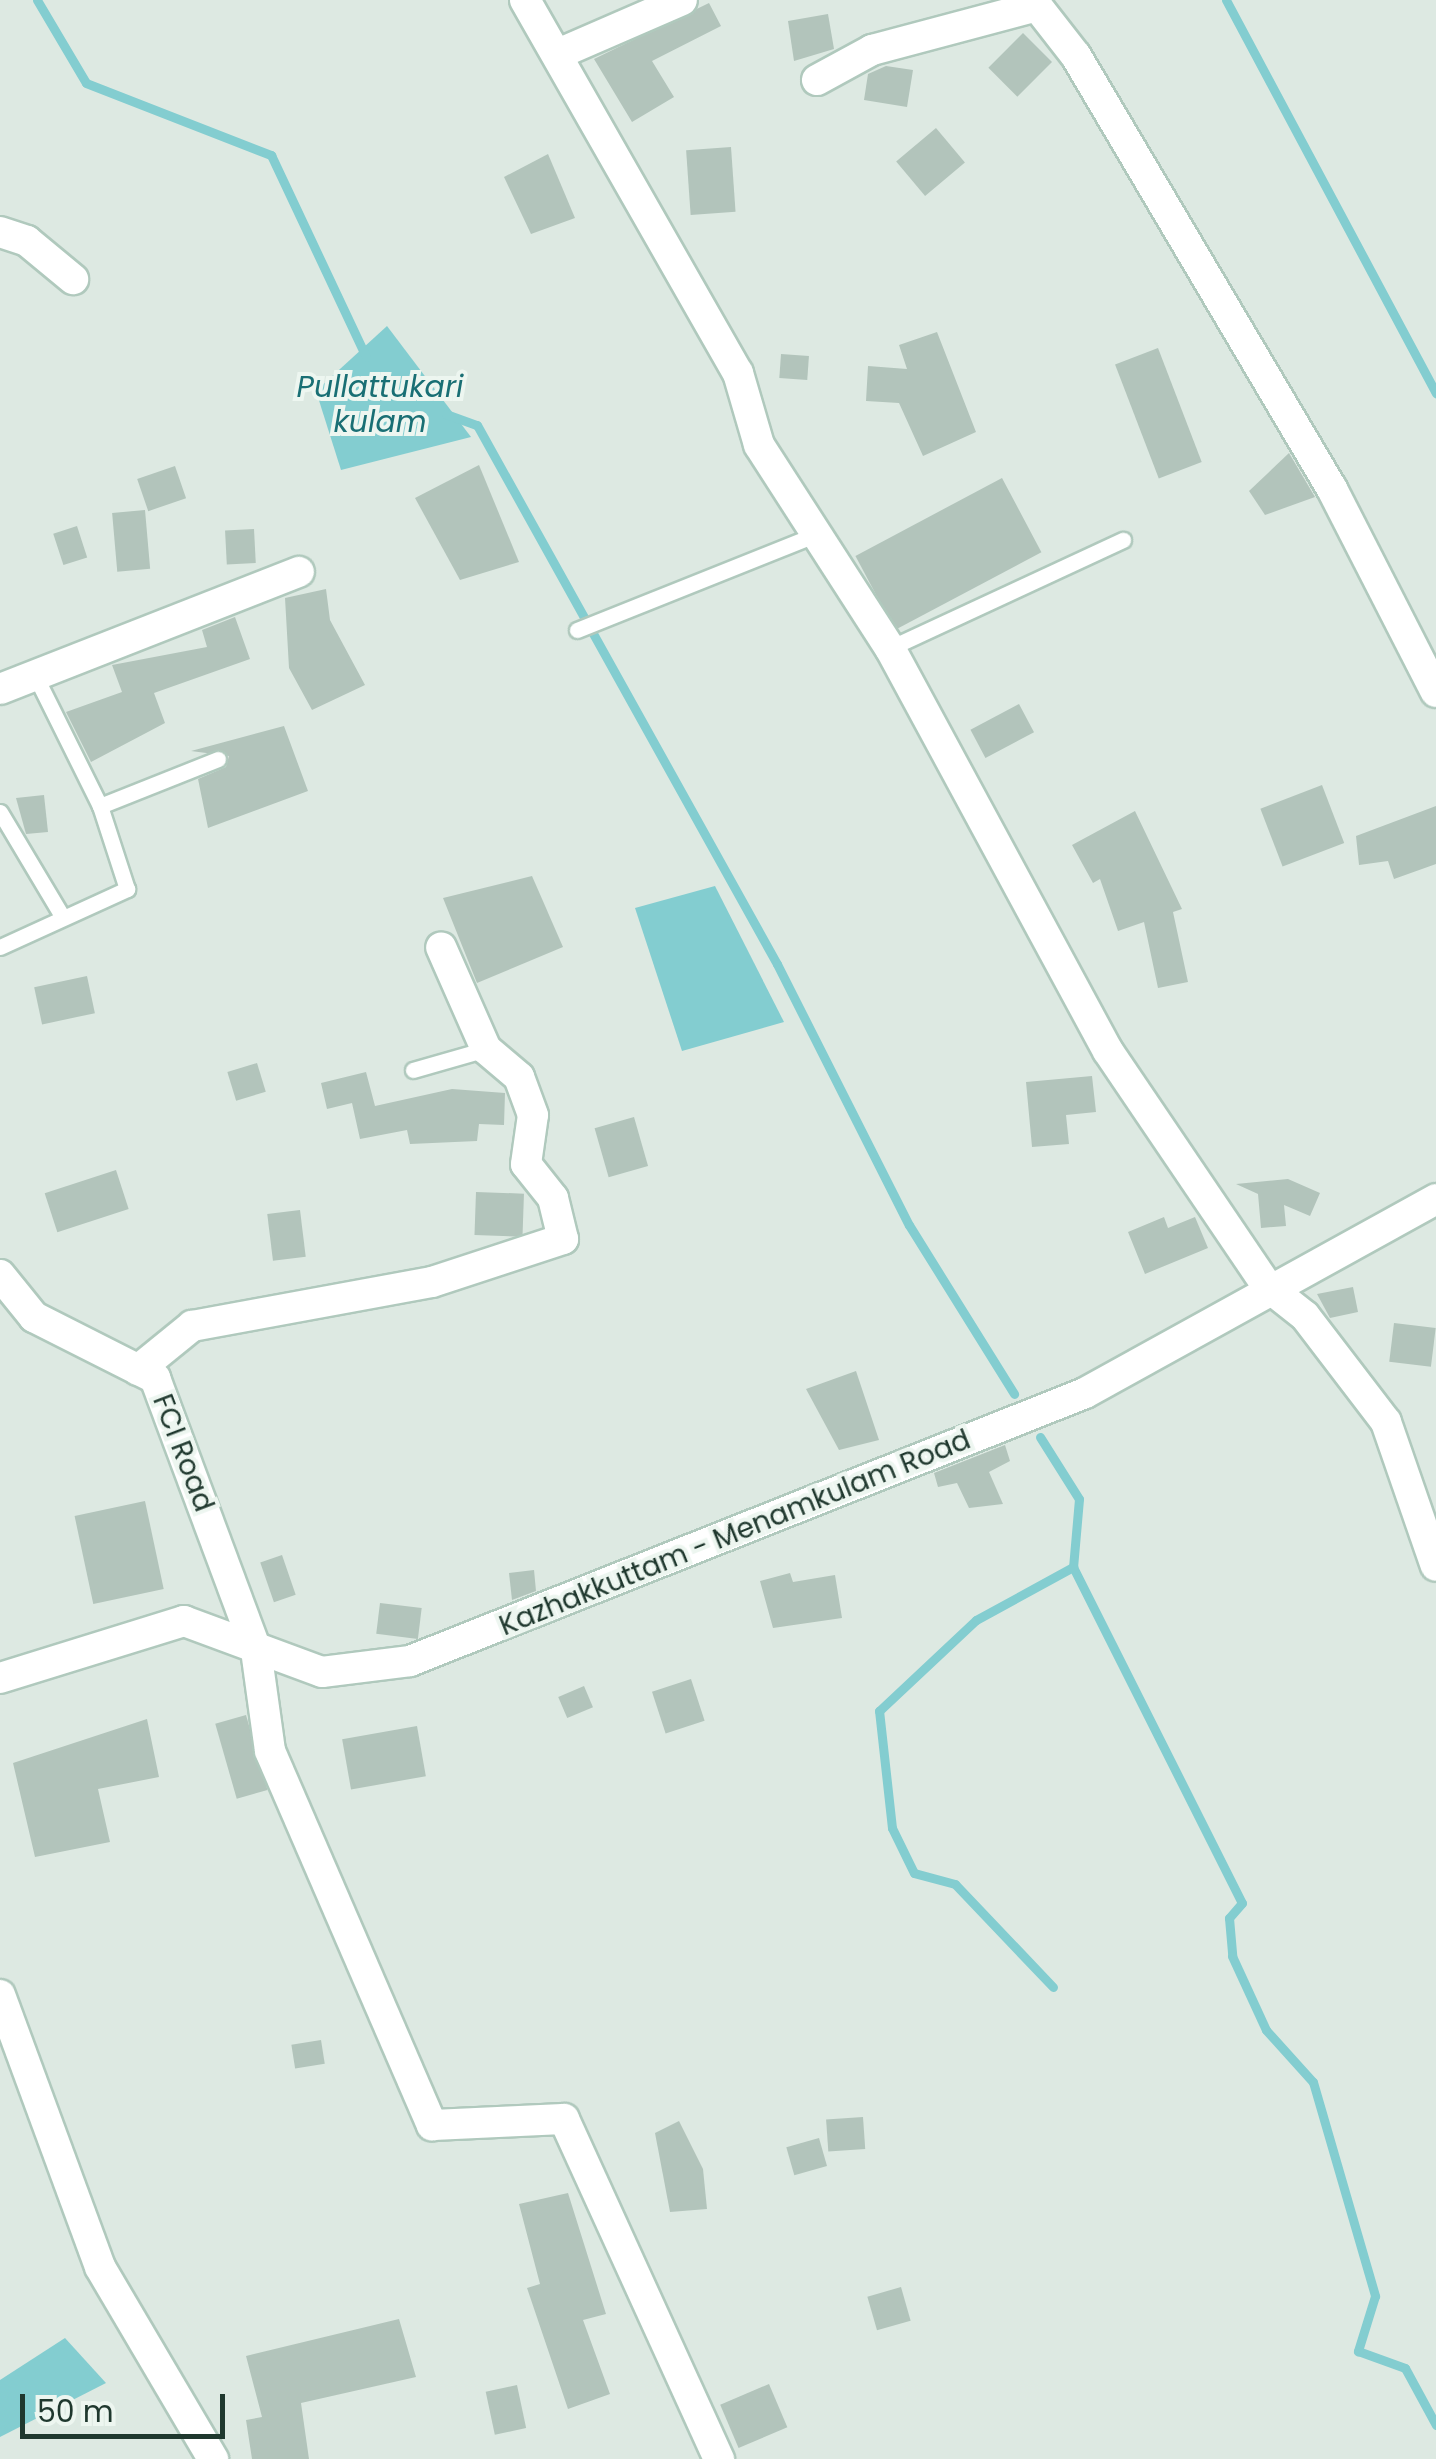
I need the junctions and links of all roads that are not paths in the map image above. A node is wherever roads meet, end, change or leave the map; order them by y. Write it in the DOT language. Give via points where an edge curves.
graph roads {
  1 [pos="525,0"];
  2 [pos="682,0"];
  3 [pos="558,54"];
  4 [pos="817,80"];
  5 [pos="0,232"];
  6 [pos="73,278"];
  7 [pos="810,537"];
  8 [pos="1123,540"];
  9 [pos="300,572"];
  10 [pos="576,630"];
  11 [pos="890,648"];
  12 [pos="35,675"];
  13 [pos="0,689"];
  14 [pos="1436,692"];
  15 [pos="218,759"];
  16 [pos="100,806"];
  17 [pos="0,812"];
  18 [pos="62,916"];
  19 [pos="0,947"];
  20 [pos="440,947"];
  21 [pos="486,1049"];
  22 [pos="413,1070"];
  23 [pos="1436,1199"];
  24 [pos="0,1275"];
  25 [pos="1267,1286"];
  26 [pos="138,1370"];
  27 [pos="1426,1502"];
  28 [pos="1436,1566"];
  29 [pos="256,1650"];
  30 [pos="0,1678"];
  31 [pos="3,2012"];
  32 [pos="213,2459"];
  33 [pos="719,2459"];
  1 -- 3 [label="street"];
  2 -- 3 [label="street"];
  3 -- 7 [label="street" via="738,373 759,445"];
  4 -- 14 [label="street" via="872,50 1037,6 1076,56 1332,490"];
  5 -- 6 [label="street" via="27,241"];
  7 -- 10 [label="lane"];
  7 -- 11 [label="street"];
  8 -- 11 [label="lane"];
  9 -- 12 [label="street"];
  11 -- 25 [label="street" via="1108,1051"];
  12 -- 13 [label="street"];
  12 -- 16 [label="lane"];
  15 -- 16 [label="lane"];
  16 -- 18 [label="lane" via="127,890"];
  17 -- 18 [label="lane"];
  18 -- 19 [label="lane"];
  20 -- 21 [label="street"];
  21 -- 22 [label="lane"];
  21 -- 26 [label="street" via="518,1077 532,1115 526,1164 553,1198 563,1240 432,1282 192,1326"];
  23 -- 25 [label="street, Kazhakkuttam - Menamkulam Road"];
  24 -- 26 [label="street, FCI Road" via="34,1317"];
  25 -- 27 [label="street" via="1305,1316 1386,1422"];
  25 -- 29 [label="street, Kazhakkuttam - Menamkulam Road" via="1085,1392 410,1661 322,1672"];
  26 -- 29 [label="street, FCI Road" via="154,1378"];
  27 -- 28 [label="street"];
  29 -- 30 [label="street, Kazhakkuttam - Menamkulam Road" via="184,1621"];
  29 -- 33 [label="street, FCI Road" via="270,1751 432,2125 564,2119"];
  31 -- 32 [label="street" via="100,2267"];
}
